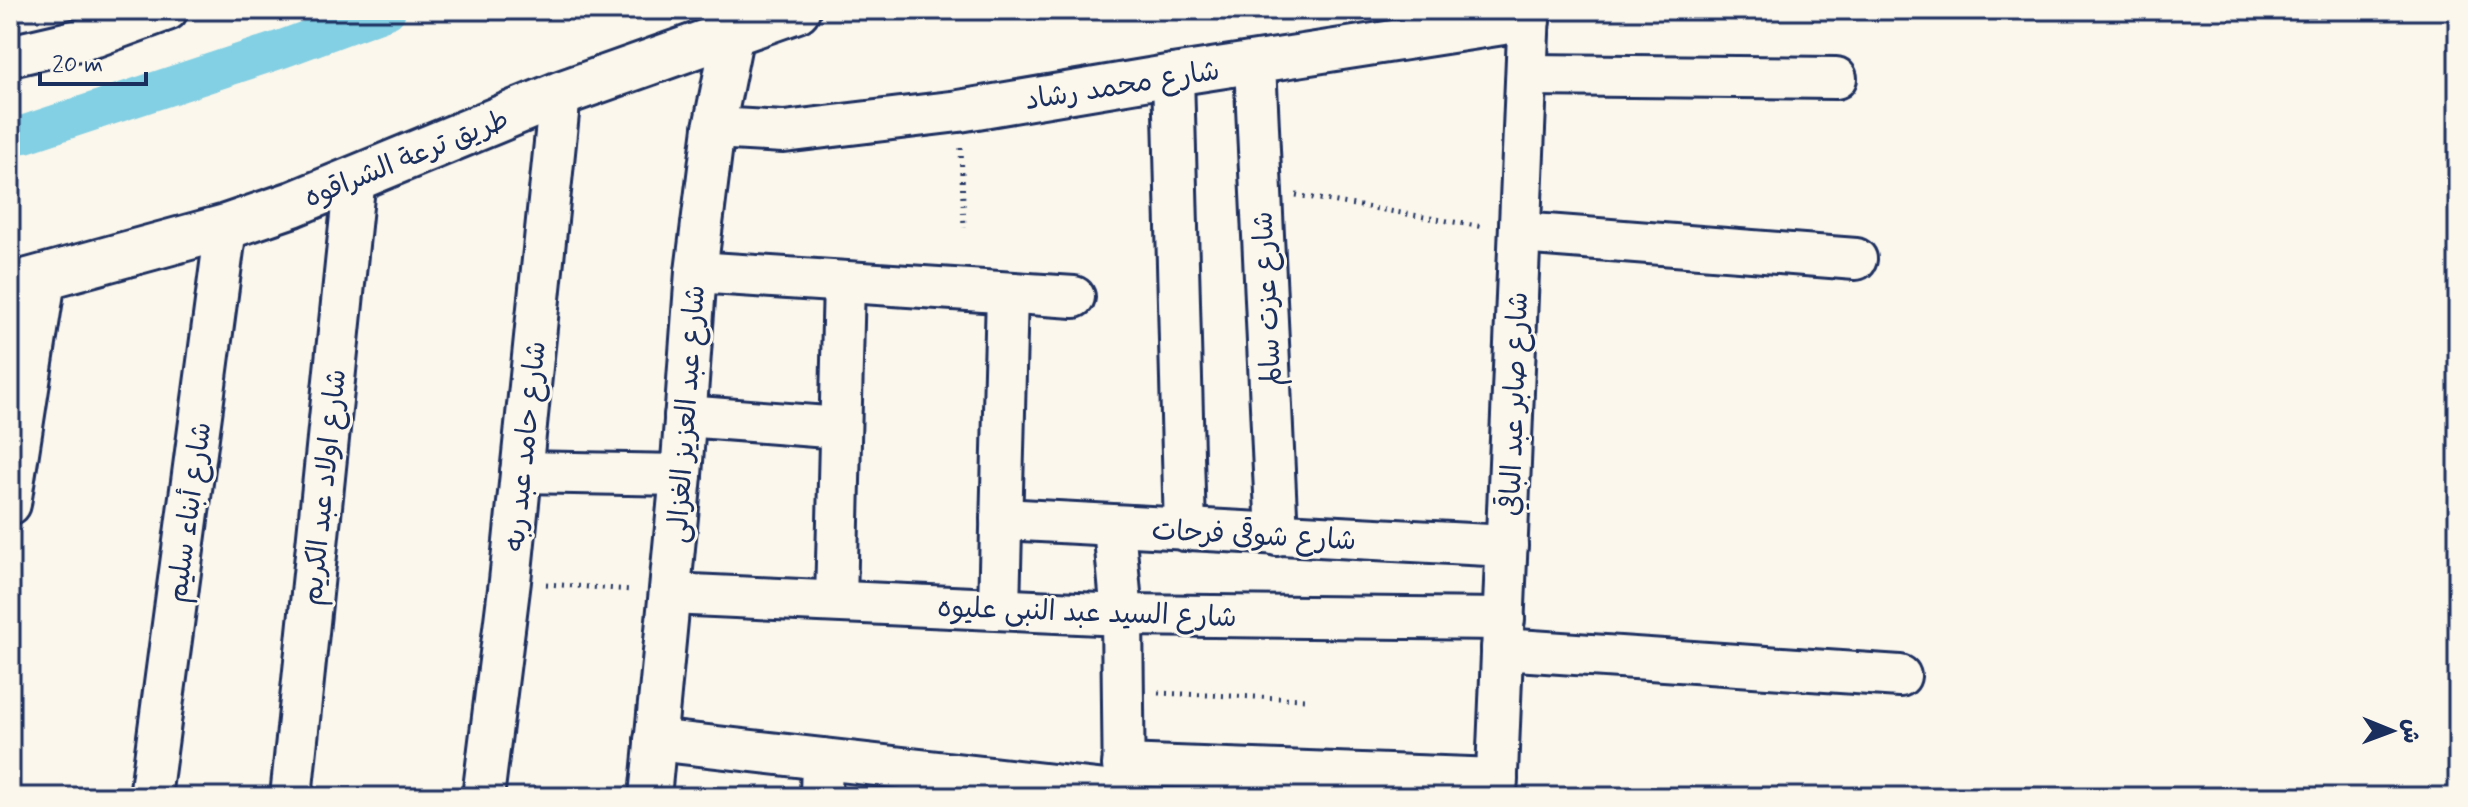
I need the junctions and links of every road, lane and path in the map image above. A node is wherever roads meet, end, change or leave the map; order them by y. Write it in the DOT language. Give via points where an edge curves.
graph roads {
  1 [pos="167,10"];
  2 [pos="797,10"];
  3 [pos="1529,15"];
  4 [pos="733,33"];
  5 [pos="10,56"];
  6 [pos="1255,64"];
  7 [pos="1173,75"];
  8 [pos="1527,75"];
  9 [pos="1836,78"];
  10 [pos="560,94"];
  11 [pos="959,111"];
  12 [pos="714,128"];
  13 [pos="355,177"];
  14 [pos="1261,189"];
  15 [pos="226,227"];
  16 [pos="964,228"];
  17 [pos="1520,233"];
  18 [pos="1856,259"];
  19 [pos="696,272"];
  20 [pos="844,282"];
  21 [pos="28,283"];
  22 [pos="1007,293"];
  23 [pos="1074,297"];
  24 [pos="685,416"];
  25 [pos="840,428"];
  26 [pos="521,472"];
  27 [pos="681,475"];
  28 [pos="10,504"];
  29 [pos="1001,519"];
  30 [pos="1114,527"];
  31 [pos="1185,530"];
  32 [pos="1277,535"];
  33 [pos="1507,546"];
  34 [pos="510,581"];
  35 [pos="670,594"];
  36 [pos="836,601"];
  37 [pos="999,608"];
  38 [pos="1122,615"];
  39 [pos="1503,634"];
  40 [pos="1900,676"];
  41 [pos="1123,692"];
  42 [pos="1305,699"];
  43 [pos="655,740"];
  44 [pos="822,778"];
  45 [pos="1124,785"];
  46 [pos="1496,788"];
  47 [pos="150,797"];
  48 [pos="291,797"];
  49 [pos="483,797"];
  50 [pos="650,797"];
  1 -- 5 [label="street" via="96,36"];
  2 -- 4 [label="street, طريق ترعة الشراقوه"];
  3 -- 6 [label="street, شارع محمد رشاد"];
  3 -- 8 [label="street, شارع صابر عبد الباقي"];
  4 -- 10 [label="street, طريق ترعة الشراقوه"];
  4 -- 12 [label="street, شارع عبد العزيز الغزالى"];
  6 -- 7 [label="street, شارع محمد رشاد"];
  6 -- 14 [label="street, شارع عزت سالم"];
  7 -- 11 [label="street, شارع محمد رشاد"];
  7 -- 31 [label="street"];
  8 -- 9 [label="street"];
  8 -- 17 [label="street, شارع صابر عبد الباقي"];
  10 -- 13 [label="street, طريق ترعة الشراقوه"];
  10 -- 26 [label="street, شارع حامد عبد ربه"];
  11 -- 12 [label="street, شارع محمد رشاد" via="784,132"];
  11 -- 16 [label="path"];
  12 -- 19 [label="street, شارع عبد العزيز الغزالى"];
  13 -- 15 [label="street, طريق ترعة الشراقوه"];
  13 -- 48 [label="street, شارع اولاد عبد الكريم"];
  14 -- 17 [label="path"];
  14 -- 32 [label="street, شارع عزت سالم"];
  15 -- 21 [label="street, طريق ترعة الشراقوه"];
  15 -- 47 [label="street, شارع أبناء سليم"];
  17 -- 18 [label="street"];
  17 -- 33 [label="street, شارع صابر عبد الباقي"];
  19 -- 20 [label="street"];
  19 -- 24 [label="street, شارع عبد العزيز الغزالى"];
  20 -- 22 [label="street"];
  20 -- 25 [label="street"];
  21 -- 28 [label="street"];
  22 -- 23 [label="street"];
  22 -- 29 [label="street"];
  24 -- 25 [label="street"];
  24 -- 27 [label="street, شارع عبد العزيز الغزالى"];
  25 -- 36 [label="street"];
  26 -- 27 [label="street"];
  26 -- 34 [label="street, شارع حامد عبد ربه"];
  27 -- 35 [label="street, شارع عبد العزيز الغزالى"];
  29 -- 30 [label="street, شارع شوقى فرحات"];
  29 -- 37 [label="street"];
  30 -- 31 [label="street, شارع شوقى فرحات"];
  30 -- 38 [label="street"];
  31 -- 32 [label="street, شارع شوقى فرحات"];
  32 -- 33 [label="street, شارع شوقى فرحات"];
  33 -- 39 [label="street, شارع صابر عبد الباقي"];
  34 -- 35 [label="path"];
  34 -- 49 [label="street, شارع حامد عبد ربه"];
  35 -- 36 [label="street, شارع السيد عبد النبى عليوه"];
  35 -- 43 [label="street, شارع عبد العزيز الغزالى"];
  36 -- 37 [label="street, شارع السيد عبد النبى عليوه"];
  37 -- 38 [label="street, شارع السيد عبد النبى عليوه"];
  38 -- 39 [label="street, شارع السيد عبد النبى عليوه"];
  38 -- 41 [label="street"];
  39 -- 40 [label="street, شارع السيد عبد النبى عليوه"];
  39 -- 46 [label="street, شارع صابر عبد الباقي"];
  41 -- 42 [label="path"];
  41 -- 45 [label="street"];
  43 -- 44 [label="street"];
  43 -- 50 [label="street, شارع عبد العزيز الغزالى"];
  44 -- 45 [label="street"];
  45 -- 46 [label="street"];
}
